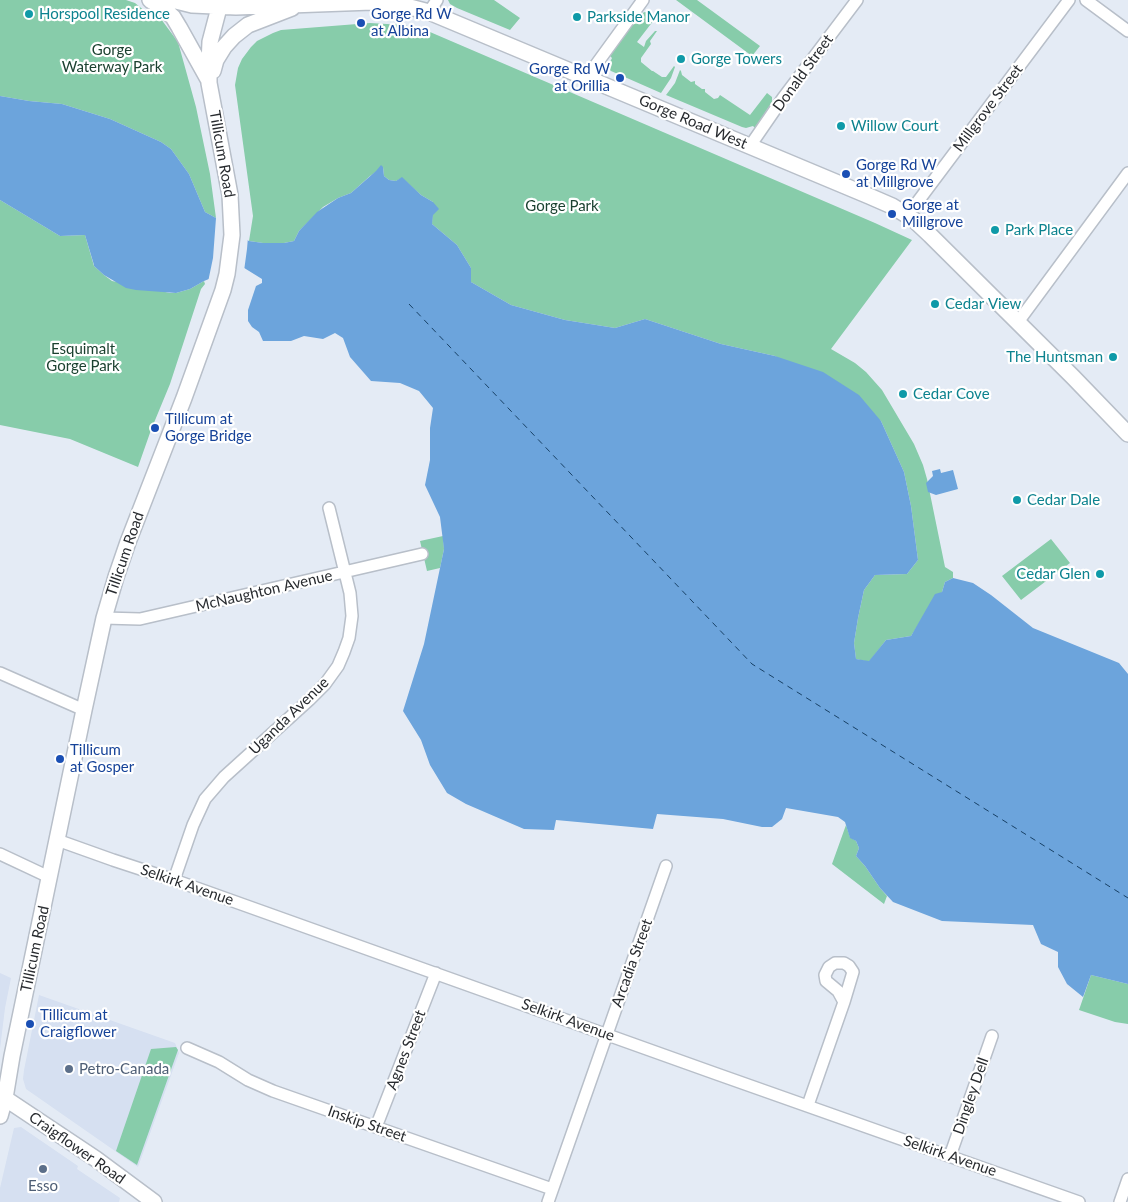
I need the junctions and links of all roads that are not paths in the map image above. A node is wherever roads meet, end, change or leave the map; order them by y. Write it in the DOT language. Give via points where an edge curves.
graph roads {
  1 [pos="150,0"];
  2 [pos="172,0"];
  3 [pos="643,0"];
  4 [pos="857,0"];
  5 [pos="1069,0"];
  6 [pos="1086,0"];
  7 [pos="297,2"];
  8 [pos="220,3"];
  9 [pos="433,6"];
  10 [pos="1128,31"];
  11 [pos="588,78"];
  12 [pos="210,83"];
  13 [pos="750,146"];
  14 [pos="1128,173"];
  15 [pos="905,214"];
  16 [pos="1018,322"];
  17 [pos="1126,428"];
  18 [pos="329,508"];
  19 [pos="422,554"];
  20 [pos="344,572"];
  21 [pos="104,618"];
  22 [pos="0,673"];
  23 [pos="84,710"];
  24 [pos="57,840"];
  25 [pos="0,854"];
  26 [pos="666,866"];
  27 [pos="49,878"];
  28 [pos="174,880"];
  29 [pos="436,973"];
  30 [pos="844,1002"];
  31 [pos="607,1034"];
  32 [pos="992,1036"];
  33 [pos="187,1048"];
  34 [pos="2,1096"];
  35 [pos="808,1105"];
  36 [pos="0,1116"];
  37 [pos="376,1127"];
  38 [pos="950,1156"];
  39 [pos="1128,1179"];
  40 [pos="552,1189"];
  41 [pos="136,1196"];
  42 [pos="154,1202"];
  43 [pos="548,1202"];
  44 [pos="1079,1202"];
  45 [pos="1120,1202"];
  1 -- 12 [label="main road" via="173,17"];
  2 -- 8 [label="main road, Gorge Road West" via="192,6"];
  3 -- 11 [label="street"];
  4 -- 13 [label="street, Donald Street"];
  5 -- 15 [label="street, Millgrove Street" via="916,204"];
  6 -- 10 [label="street"];
  7 -- 8 [label="main road, Gorge Road West"];
  7 -- 9 [label="main road, Gorge Road West"];
  7 -- 12 [label="main road" via="234,36 216,60"];
  8 -- 12 [label="main road, Tillicum Road" via="210,42"];
  9 -- 11 [label="main road, Gorge Road West"];
  11 -- 13 [label="main road, Gorge Road West"];
  12 -- 21 [label="main road, Tillicum Road" via="232,217 229,260 223,290 128,542"];
  13 -- 15 [label="main road, Gorge Road West"];
  14 -- 16 [label="street"];
  15 -- 16 [label="main road, Gorge Road West"];
  16 -- 17 [label="main road, Gorge Road West"];
  18 -- 20 [label="street, Uganda Avenue"];
  19 -- 20 [label="street, McNaughton Avenue"];
  20 -- 21 [label="street, McNaughton Avenue" via="140,619"];
  20 -- 28 [label="street, Uganda Avenue" via="352,616 338,666 309,700 224,777 205,799"];
  21 -- 23 [label="main road, Tillicum Road"];
  22 -- 23 [label="street"];
  23 -- 24 [label="main road, Tillicum Road"];
  24 -- 27 [label="main road, Tillicum Road"];
  24 -- 28 [label="street, Selkirk Avenue"];
  25 -- 27 [label="street"];
  26 -- 31 [label="street, Arcadia Street"];
  27 -- 34 [label="main road, Tillicum Road"];
  28 -- 29 [label="street, Selkirk Avenue"];
  29 -- 31 [label="street, Selkirk Avenue"];
  29 -- 37 [label="street, Agnes Street"];
  30 -- 35 [label="street"];
  31 -- 35 [label="street, Selkirk Avenue"];
  31 -- 40 [label="street, Arcadia Street"];
  32 -- 38 [label="street, Dingley Dell"];
  33 -- 37 [label="street, Inskip Street" via="273,1091"];
  34 -- 36 [label="main road, Tillicum Road"];
  34 -- 41 [label="main road, Craigflower Road" via="96,1160"];
  35 -- 38 [label="street, Selkirk Avenue"];
  37 -- 40 [label="street, Inskip Street"];
  38 -- 44 [label="street, Selkirk Avenue"];
  39 -- 45 [label="street"];
  40 -- 43 [label="street, Arcadia Street"];
  41 -- 42 [label="main road, Craigflower Road"];
}
